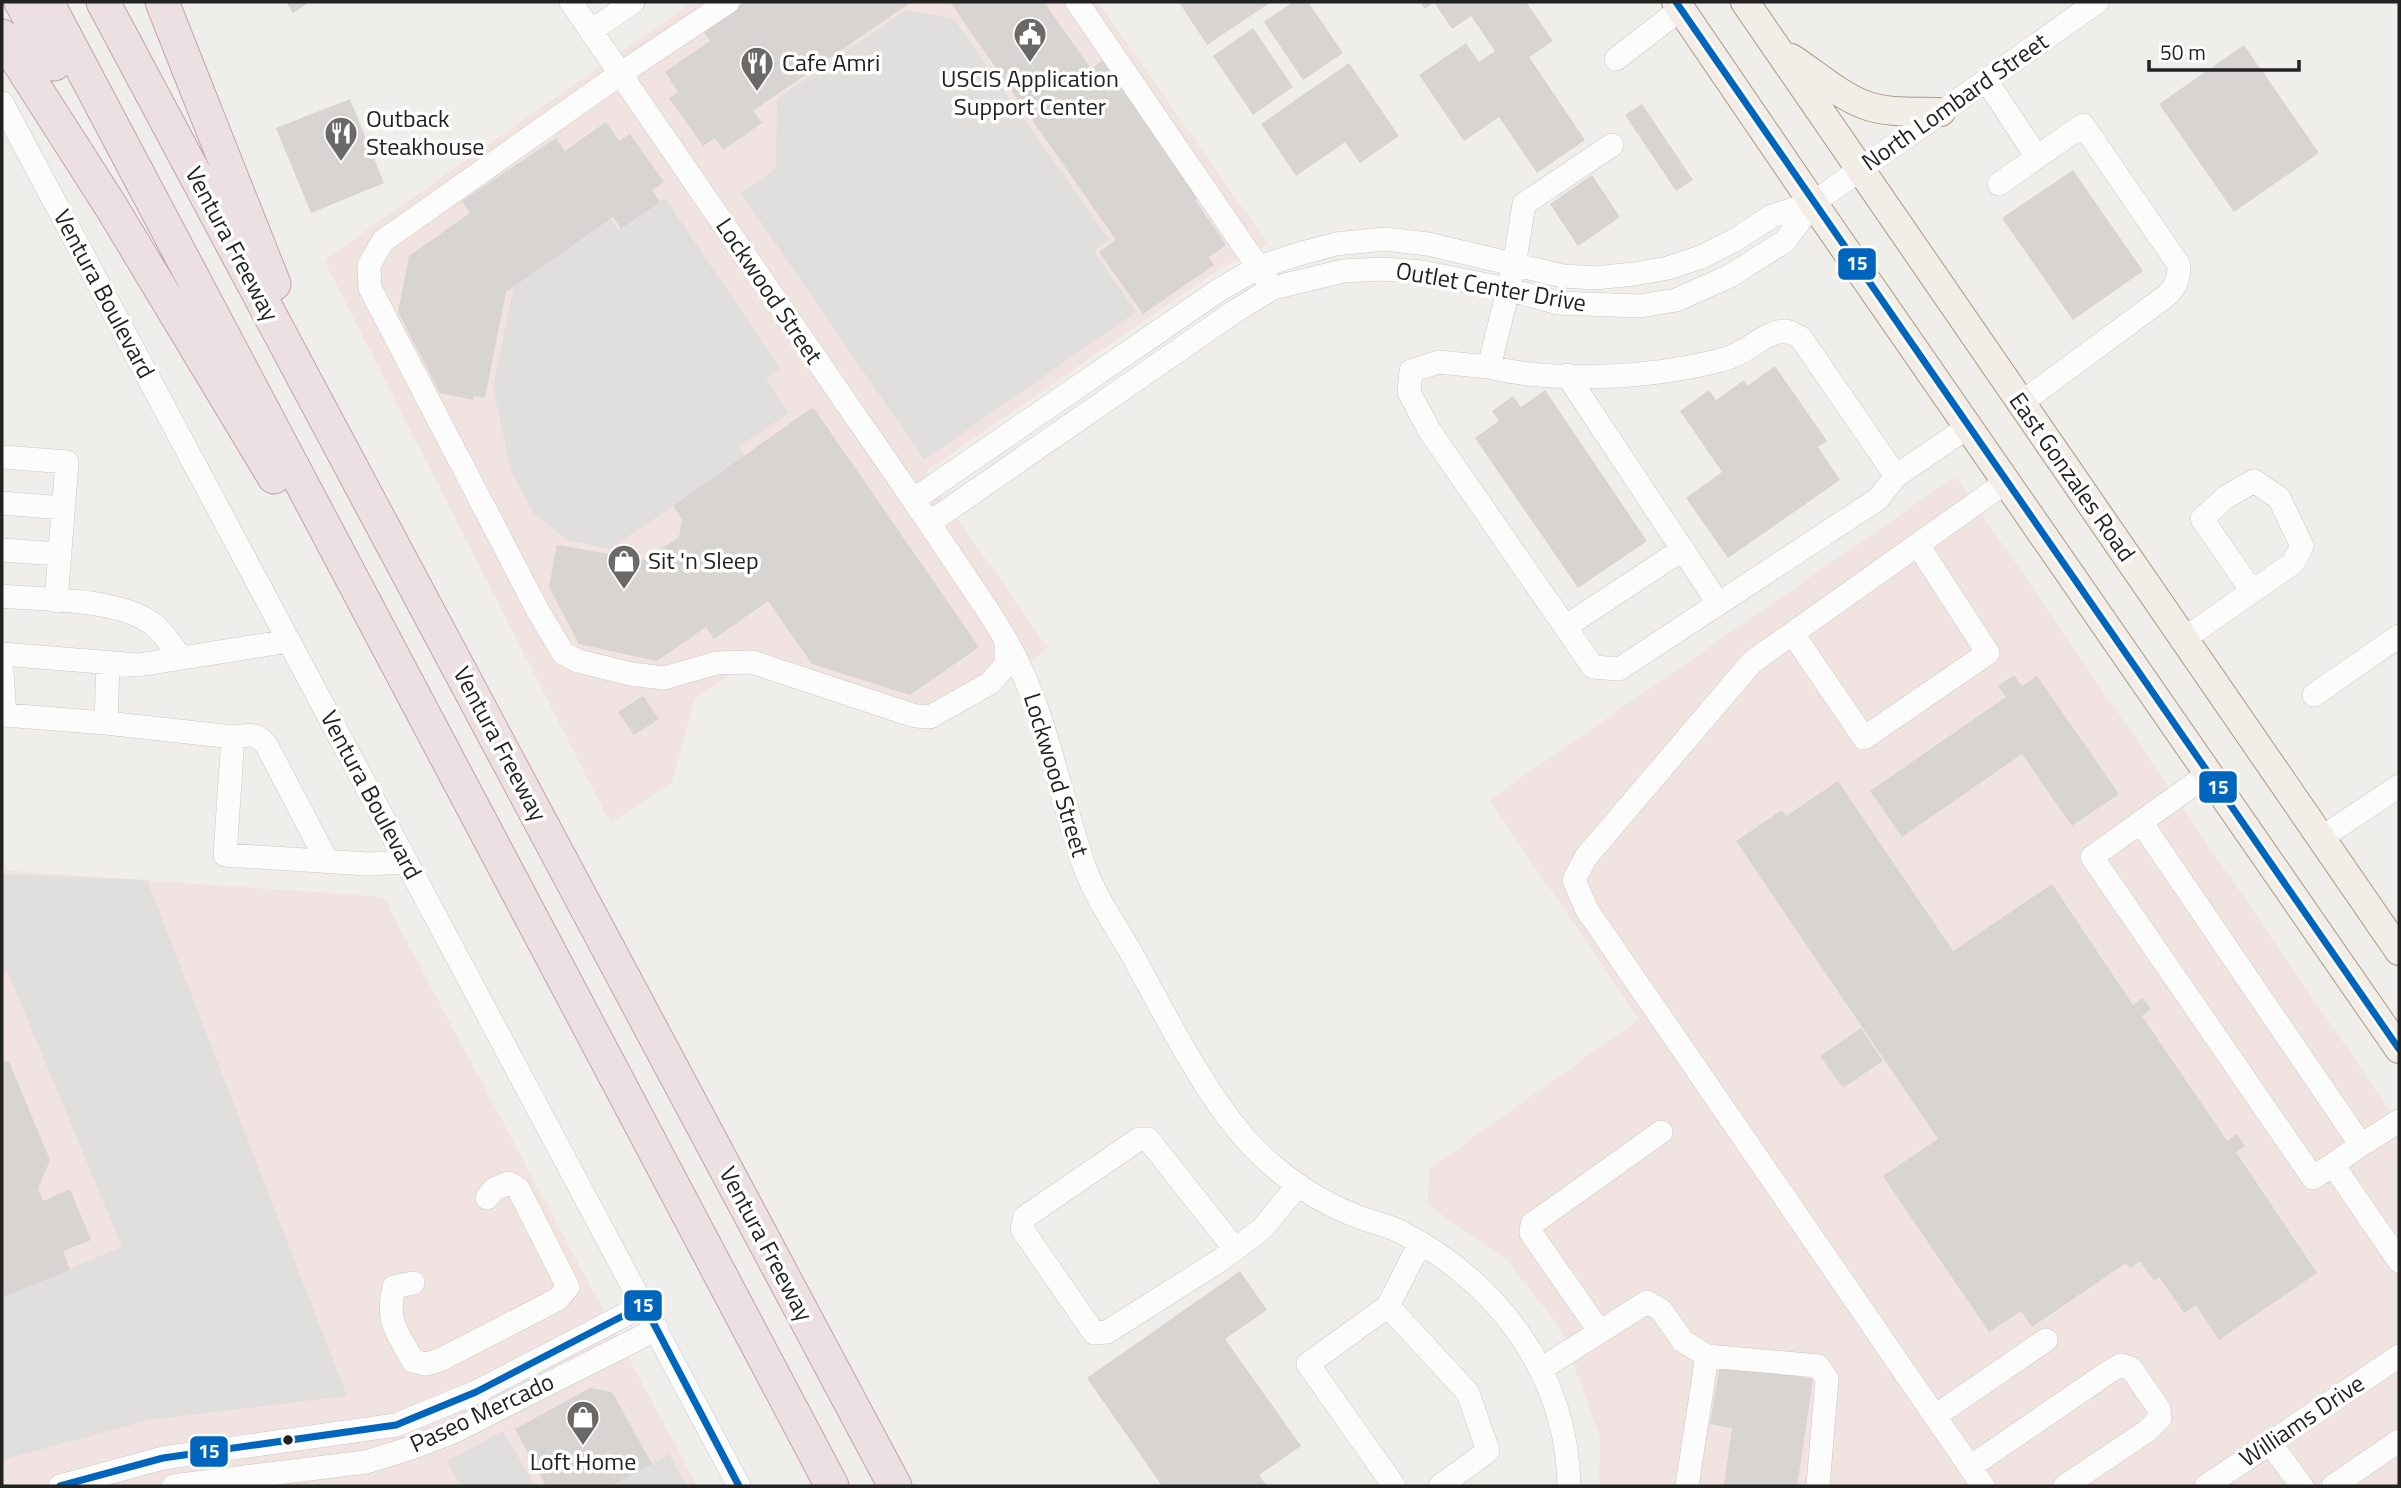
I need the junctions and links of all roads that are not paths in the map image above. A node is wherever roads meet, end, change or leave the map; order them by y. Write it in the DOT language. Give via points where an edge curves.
graph roads {
  1 [pos="21,2"];
  2 [pos="47,2"];
  3 [pos="103,2"];
  4 [pos="162,2"];
  5 [pos="571,2"];
  6 [pos="633,2"];
  7 [pos="727,2"];
  8 [pos="1077,2"];
  9 [pos="1745,2"];
  10 [pos="2098,2"];
  11 [pos="1679,6"];
  12 [pos="591,31"];
  13 [pos="2,36"];
  14 [pos="1777,48"];
  15 [pos="1616,59"];
  16 [pos="620,74"];
  17 [pos="1986,80"];
  18 [pos="2,103"];
  19 [pos="1941,111"];
  20 [pos="1612,145"];
  21 [pos="2038,157"];
  22 [pos="1860,169"];
  23 [pos="1999,184"];
  24 [pos="1813,203"];
  25 [pos="1514,265"];
  26 [pos="1259,267"];
  27 [pos="1273,288"];
  28 [pos="1507,289"];
  29 [pos="1489,367"];
  30 [pos="1567,375"];
  31 [pos="2021,403"];
  32 [pos="1968,427"];
  33 [pos="334,432"];
  34 [pos="2,457"];
  35 [pos="1896,476"];
  36 [pos="274,477"];
  37 [pos="2006,482"];
  38 [pos="913,500"];
  39 [pos="2,503"];
  40 [pos="63,508"];
  41 [pos="929,523"];
  42 [pos="1918,545"];
  43 [pos="2,550"];
  44 [pos="1683,550"];
  45 [pos="60,554"];
  46 [pos="2252,592"];
  47 [pos="2,596"];
  48 [pos="56,601"];
  49 [pos="1718,603"];
  50 [pos="1565,627"];
  51 [pos="1793,634"];
  52 [pos="2399,636"];
  53 [pos="2184,639"];
  54 [pos="1006,640"];
  55 [pos="289,641"];
  56 [pos="2,654"];
  57 [pos="182,658"];
  58 [pos="108,662"];
  59 [pos="2,672"];
  60 [pos="2314,695"];
  61 [pos="106,723"];
  62 [pos="233,737"];
  63 [pos="448,759"];
  64 [pos="2208,774"];
  65 [pos="2399,786"];
  66 [pos="2141,822"];
  67 [pos="2321,838"];
  68 [pos="327,861"];
  69 [pos="406,862"];
  70 [pos="2399,951"];
  71 [pos="2399,1049"];
  72 [pos="2399,1121"];
  73 [pos="1661,1132"];
  74 [pos="2361,1146"];
  75 [pos="2333,1165"];
  76 [pos="1298,1185"];
  77 [pos="487,1198"];
  78 [pos="1420,1243"];
  79 [pos="1235,1250"];
  80 [pos="2399,1261"];
  81 [pos="412,1283"];
  82 [pos="644,1305"];
  83 [pos="1388,1306"];
  84 [pos="657,1329"];
  85 [pos="1600,1332"];
  86 [pos="2046,1340"];
  87 [pos="1707,1356"];
  88 [pos="2399,1356"];
  89 [pos="1541,1369"];
  90 [pos="1935,1416"];
  91 [pos="2399,1441"];
  92 [pos="2270,1443"];
  93 [pos="1970,1467"];
  94 [pos="60,1486"];
  95 [pos="173,1486"];
  96 [pos="739,1486"];
  97 [pos="832,1486"];
  98 [pos="895,1486"];
  99 [pos="1394,1486"];
  100 [pos="1440,1486"];
  101 [pos="1569,1486"];
  102 [pos="1687,1486"];
  103 [pos="1818,1486"];
  104 [pos="1983,1486"];
  105 [pos="2065,1486"];
  106 [pos="2206,1486"];
  107 [pos="2302,1486"];
  108 [pos="2333,1486"];
  1 -- 36 [label="highway"];
  2 -- 63 [label="highway, Ventura Freeway"];
  3 -- 33 [label="highway, Ventura Freeway"];
  4 -- 33 [label="highway"];
  5 -- 12 [label="street, Lockwood Street"];
  6 -- 12 [label="street"];
  7 -- 16 [label="street"];
  8 -- 26 [label="street"];
  9 -- 14 [label="main road, East Gonzales Road"];
  10 -- 17 [label="street, North Lombard Street"];
  11 -- 15 [label="street"];
  11 -- 24 [label="main road"];
  12 -- 16 [label="street, Lockwood Street"];
  13 -- 36 [label="highway"];
  14 -- 19 [label="main road" via="1866,105"];
  14 -- 22 [label="main road, East Gonzales Road"];
  16 -- 38 [label="street, Lockwood Street"];
  16 -- 54 [label="street" via="383,241 369,264 370,288 563,653 578,662 664,678 716,663 752,662 930,717 990,683 1006,665"];
  17 -- 19 [label="street, North Lombard Street"];
  17 -- 21 [label="street"];
  18 -- 55 [label="street, Ventura Boulevard"];
  19 -- 22 [label="street, North Lombard Street"];
  20 -- 25 [label="street" via="1524,204"];
  21 -- 23 [label="street"];
  21 -- 31 [label="street" via="2083,125 2179,265 2179,278 2166,296"];
  22 -- 24 [label="street, North Lombard Street"];
  22 -- 31 [label="main road, East Gonzales Road"];
  24 -- 25 [label="street, Outlet Center Drive" via="1772,216 1733,241 1668,268 1595,278"];
  24 -- 28 [label="street, Outlet Center Drive" via="1785,241 1730,276 1676,300 1640,306 1558,303"];
  24 -- 32 [label="main road"];
  25 -- 26 [label="street, Outlet Center Drive" via="1428,244 1385,239 1336,244"];
  25 -- 28 [label="street"];
  26 -- 27 [label="street"];
  26 -- 38 [label="street, Outlet Center Drive"];
  27 -- 28 [label="street, Outlet Center Drive" via="1342,271 1382,269"];
  27 -- 41 [label="street, Outlet Center Drive"];
  28 -- 29 [label="street"];
  29 -- 30 [label="street" via="1519,374"];
  29 -- 50 [label="street" via="1438,362 1410,371 1409,392 1429,430"];
  30 -- 35 [label="street" via="1665,371 1715,362 1787,331 1801,338"];
  30 -- 44 [label="street"];
  31 -- 53 [label="main road, East Gonzales Road"];
  32 -- 35 [label="street"];
  32 -- 37 [label="main road"];
  33 -- 98 [label="highway, Ventura Freeway"];
  34 -- 40 [label="street" via="67,462"];
  35 -- 49 [label="street" via="1878,499"];
  36 -- 63 [label="highway"];
  37 -- 42 [label="street"];
  37 -- 64 [label="main road"];
  38 -- 41 [label="street, Lockwood Street"];
  39 -- 40 [label="street"];
  40 -- 45 [label="street"];
  41 -- 54 [label="street, Lockwood Street"];
  42 -- 51 [label="street"];
  42 -- 51 [label="street" via="1988,653 1864,738"];
  43 -- 45 [label="street"];
  44 -- 49 [label="street"];
  44 -- 50 [label="street"];
  45 -- 48 [label="street"];
  46 -- 46 [label="street" via="2293,563 2302,546 2279,498 2254,481 2226,497 2203,519"];
  46 -- 53 [label="street"];
  47 -- 48 [label="street"];
  48 -- 57 [label="street" via="134,613 155,626"];
  49 -- 50 [label="street" via="1619,669 1593,667"];
  51 -- 90 [label="street" via="1752,662 1586,857 1574,880 1587,910"];
  52 -- 60 [label="street"];
  53 -- 67 [label="main road, East Gonzales Road"];
  54 -- 76 [label="street, Lockwood Street" via="1034,695 1086,873 1212,1095 1248,1144"];
  55 -- 57 [label="street"];
  55 -- 69 [label="street, Ventura Boulevard"];
  56 -- 58 [label="street"];
  57 -- 58 [label="street" via="138,665"];
  58 -- 61 [label="street"];
  59 -- 61 [label="street" via="5,715"];
  61 -- 62 [label="street"];
  62 -- 68 [label="street" via="260,737 267,746"];
  62 -- 68 [label="street" via="225,855"];
  63 -- 97 [label="highway, Ventura Freeway"];
  64 -- 66 [label="street"];
  64 -- 71 [label="main road"];
  65 -- 67 [label="street"];
  66 -- 74 [label="street"];
  66 -- 75 [label="street" via="2092,858 2313,1178"];
  67 -- 70 [label="main road, East Gonzales Road"];
  68 -- 69 [label="street"];
  69 -- 82 [label="street, Ventura Boulevard"];
  72 -- 74 [label="street"];
  73 -- 85 [label="street" via="1532,1224 1531,1233"];
  74 -- 75 [label="street"];
  75 -- 80 [label="street"];
  76 -- 78 [label="street, Lockwood Street"];
  76 -- 79 [label="street" via="1262,1229"];
  77 -- 81 [label="street" via="509,1183 518,1188 568,1287 558,1300 426,1364 413,1361 392,1322 394,1287"];
  78 -- 83 [label="street"];
  78 -- 89 [label="street, Lockwood Street" via="1485,1294 1513,1325"];
  79 -- 79 [label="street" via="1107,1332 1094,1333 1022,1229 1025,1217 1139,1139 1148,1139"];
  82 -- 84 [label="street, Ventura Boulevard"];
  82 -- 94 [label="street, Paseo Mercado" via="476,1392 396,1425 163,1458"];
  83 -- 99 [label="street" via="1308,1364"];
  83 -- 100 [label="street" via="1468,1393 1488,1451"];
  84 -- 95 [label="street, Paseo Mercado" via="451,1433 408,1449 366,1462"];
  84 -- 96 [label="street, Ventura Boulevard"];
  85 -- 87 [label="street" via="1647,1302 1661,1310 1683,1341"];
  85 -- 89 [label="street"];
  86 -- 90 [label="street"];
  87 -- 102 [label="street"];
  87 -- 103 [label="street" via="1818,1366 1827,1379"];
  88 -- 92 [label="street, Williams Drive"];
  89 -- 101 [label="street, Lockwood Street" via="1563,1426"];
  90 -- 93 [label="street"];
  91 -- 108 [label="street"];
  92 -- 106 [label="street, Williams Drive"];
  92 -- 107 [label="street"];
  93 -- 104 [label="street"];
  93 -- 105 [label="street" via="2110,1371 2121,1365 2131,1368 2159,1409 2160,1418"];
}
